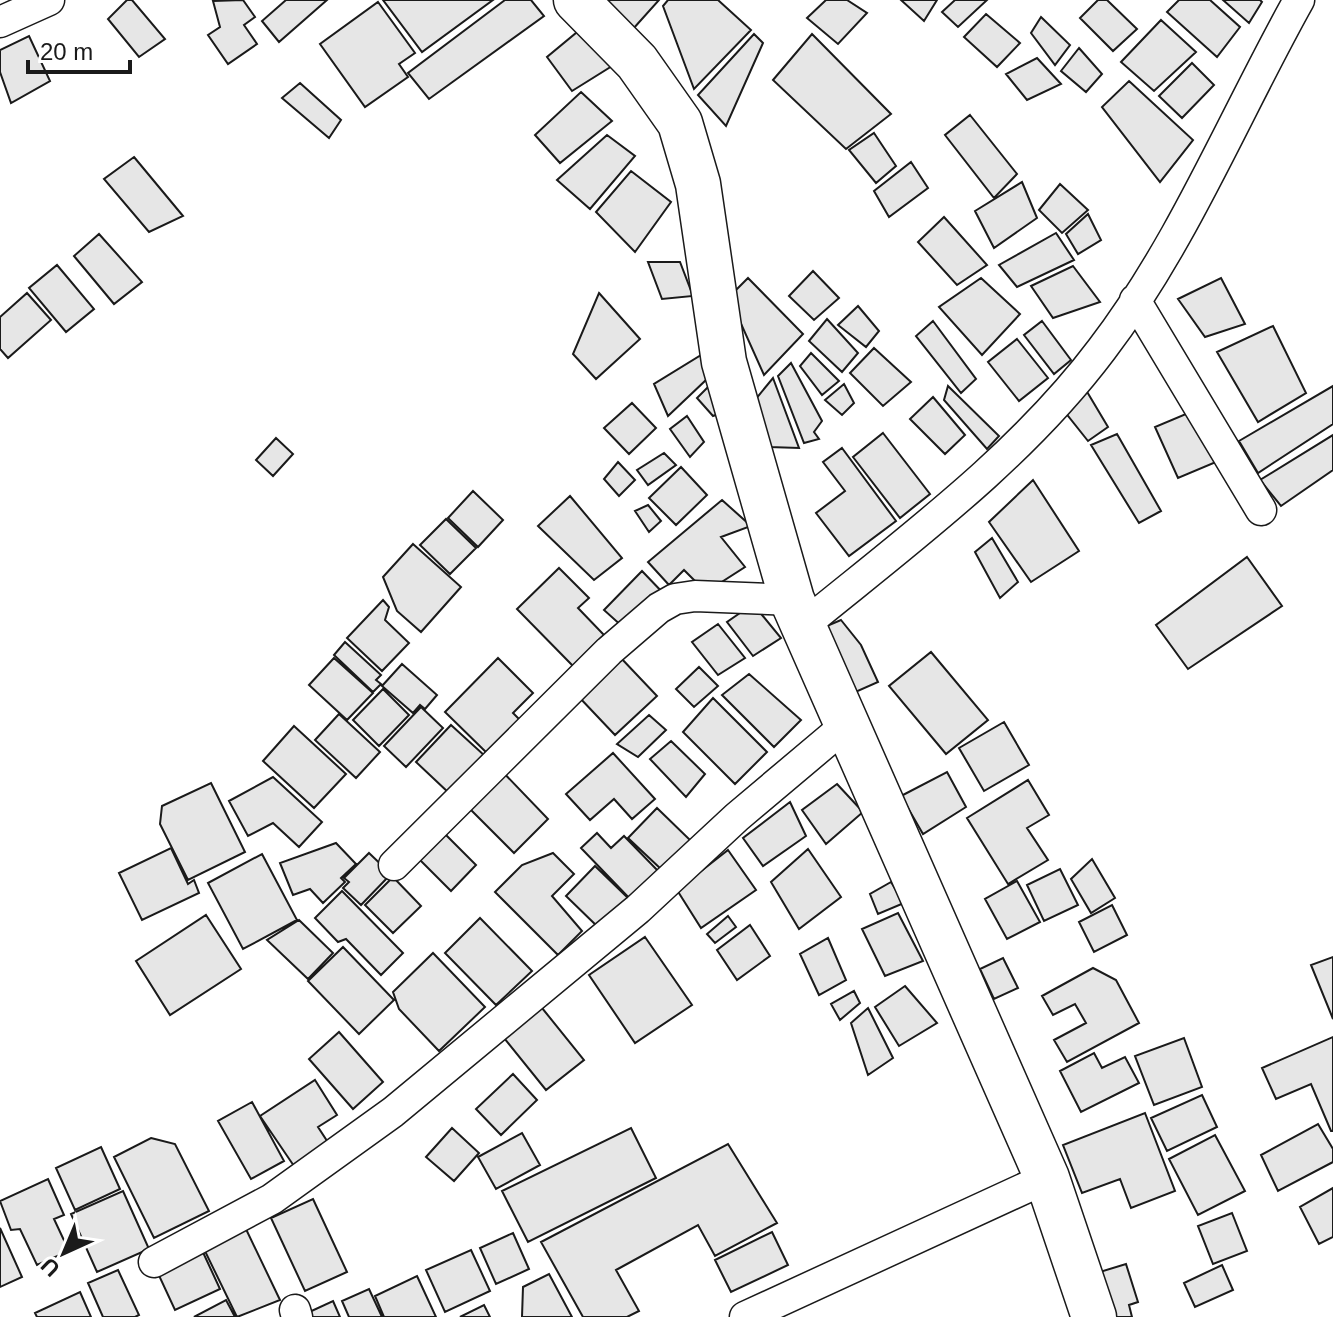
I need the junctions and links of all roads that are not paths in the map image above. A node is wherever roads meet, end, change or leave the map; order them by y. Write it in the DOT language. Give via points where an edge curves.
graph roads {
  1 [pos="49,0"];
  2 [pos="576,0"];
  3 [pos="1289,4"];
  4 [pos="0,22"];
  5 [pos="1135,300"];
  6 [pos="1261,510"];
  7 [pos="798,612"];
  8 [pos="845,726"];
  9 [pos="394,865"];
  10 [pos="1047,1178"];
  11 [pos="154,1262"];
  12 [pos="745,1317"];
  13 [pos="1094,1317"];
  1 -- 4 [label="street"];
  2 -- 7 [label="street" via="637,62 680,123 698,184 724,362"];
  3 -- 5 [label="street" via="1163,258"];
  5 -- 6 [label="street"];
  5 -- 7 [label="street" via="1102,350 1028,434 913,536"];
  7 -- 8 [label="street"];
  7 -- 9 [label="street" via="695,596 659,608"];
  8 -- 10 [label="street"];
  8 -- 11 [label="street" via="638,909 393,1112 272,1199"];
  10 -- 12 [label="street"];
  10 -- 13 [label="street"];
}
